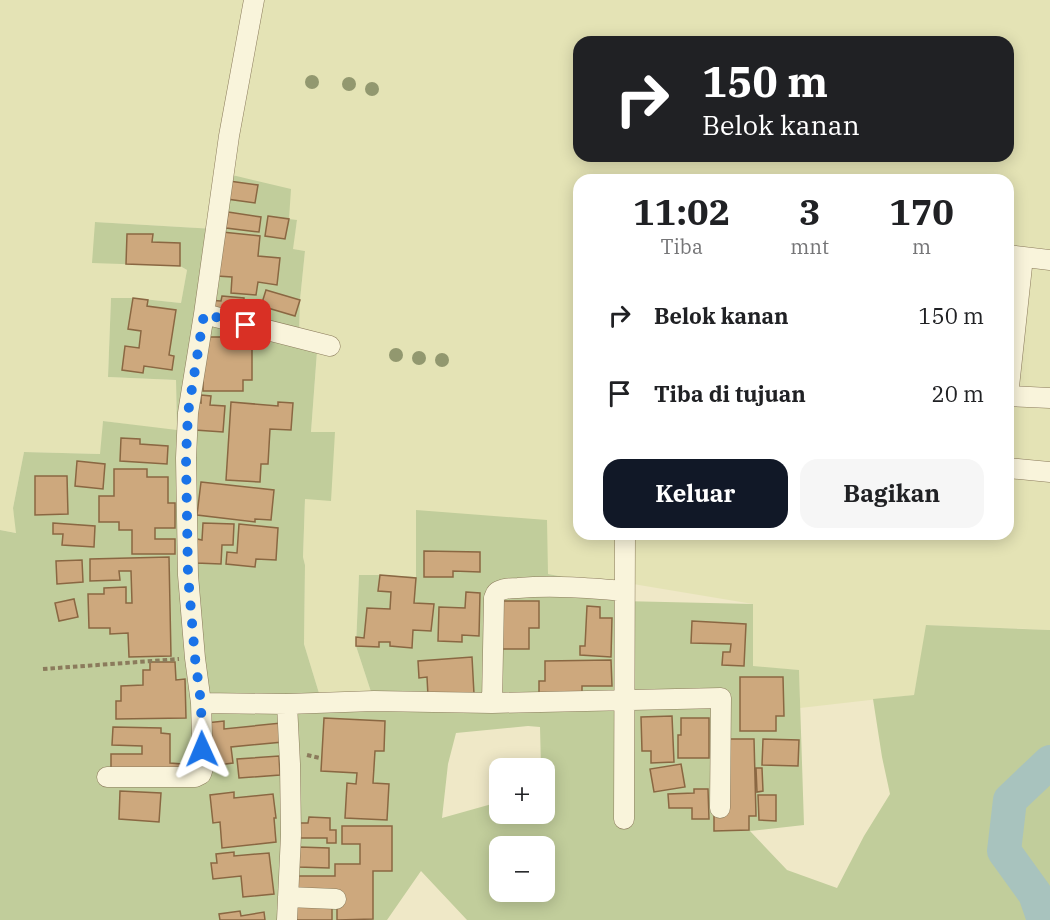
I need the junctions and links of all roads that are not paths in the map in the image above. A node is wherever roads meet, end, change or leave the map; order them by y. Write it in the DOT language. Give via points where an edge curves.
graph roads {
  1 [pos="254,0"];
  2 [pos="1015,256"];
  3 [pos="1050,260"];
  4 [pos="1014,276"];
  5 [pos="204,314"];
  6 [pos="330,346"];
  7 [pos="1014,396"];
  8 [pos="1050,398"];
  9 [pos="1014,469"];
  10 [pos="1050,472"];
  11 [pos="625,540"];
  12 [pos="624,591"];
  13 [pos="624,699"];
  14 [pos="201,703"];
  15 [pos="492,703"];
  16 [pos="286,704"];
  17 [pos="107,777"];
  18 [pos="720,808"];
  19 [pos="624,819"];
  20 [pos="288,897"];
  21 [pos="336,899"];
  22 [pos="288,920"];
  1 -- 5 [label="street" via="229,136"];
  2 -- 3 [label="street"];
  2 -- 4 [label="street"];
  5 -- 6 [label="street"];
  5 -- 14 [label="street" via="188,413 186,458 187,564"];
  7 -- 8 [label="street"];
  9 -- 10 [label="street"];
  11 -- 12 [label="street"];
  12 -- 13 [label="street"];
  12 -- 15 [label="street" via="539,586 507,588 496,593"];
  13 -- 15 [label="street"];
  13 -- 18 [label="street" via="721,698"];
  13 -- 19 [label="street"];
  14 -- 16 [label="street"];
  14 -- 17 [label="street" via="201,774"];
  15 -- 16 [label="street"];
  16 -- 20 [label="street" via="291,835"];
  20 -- 21 [label="street"];
  20 -- 22 [label="street"];
}
